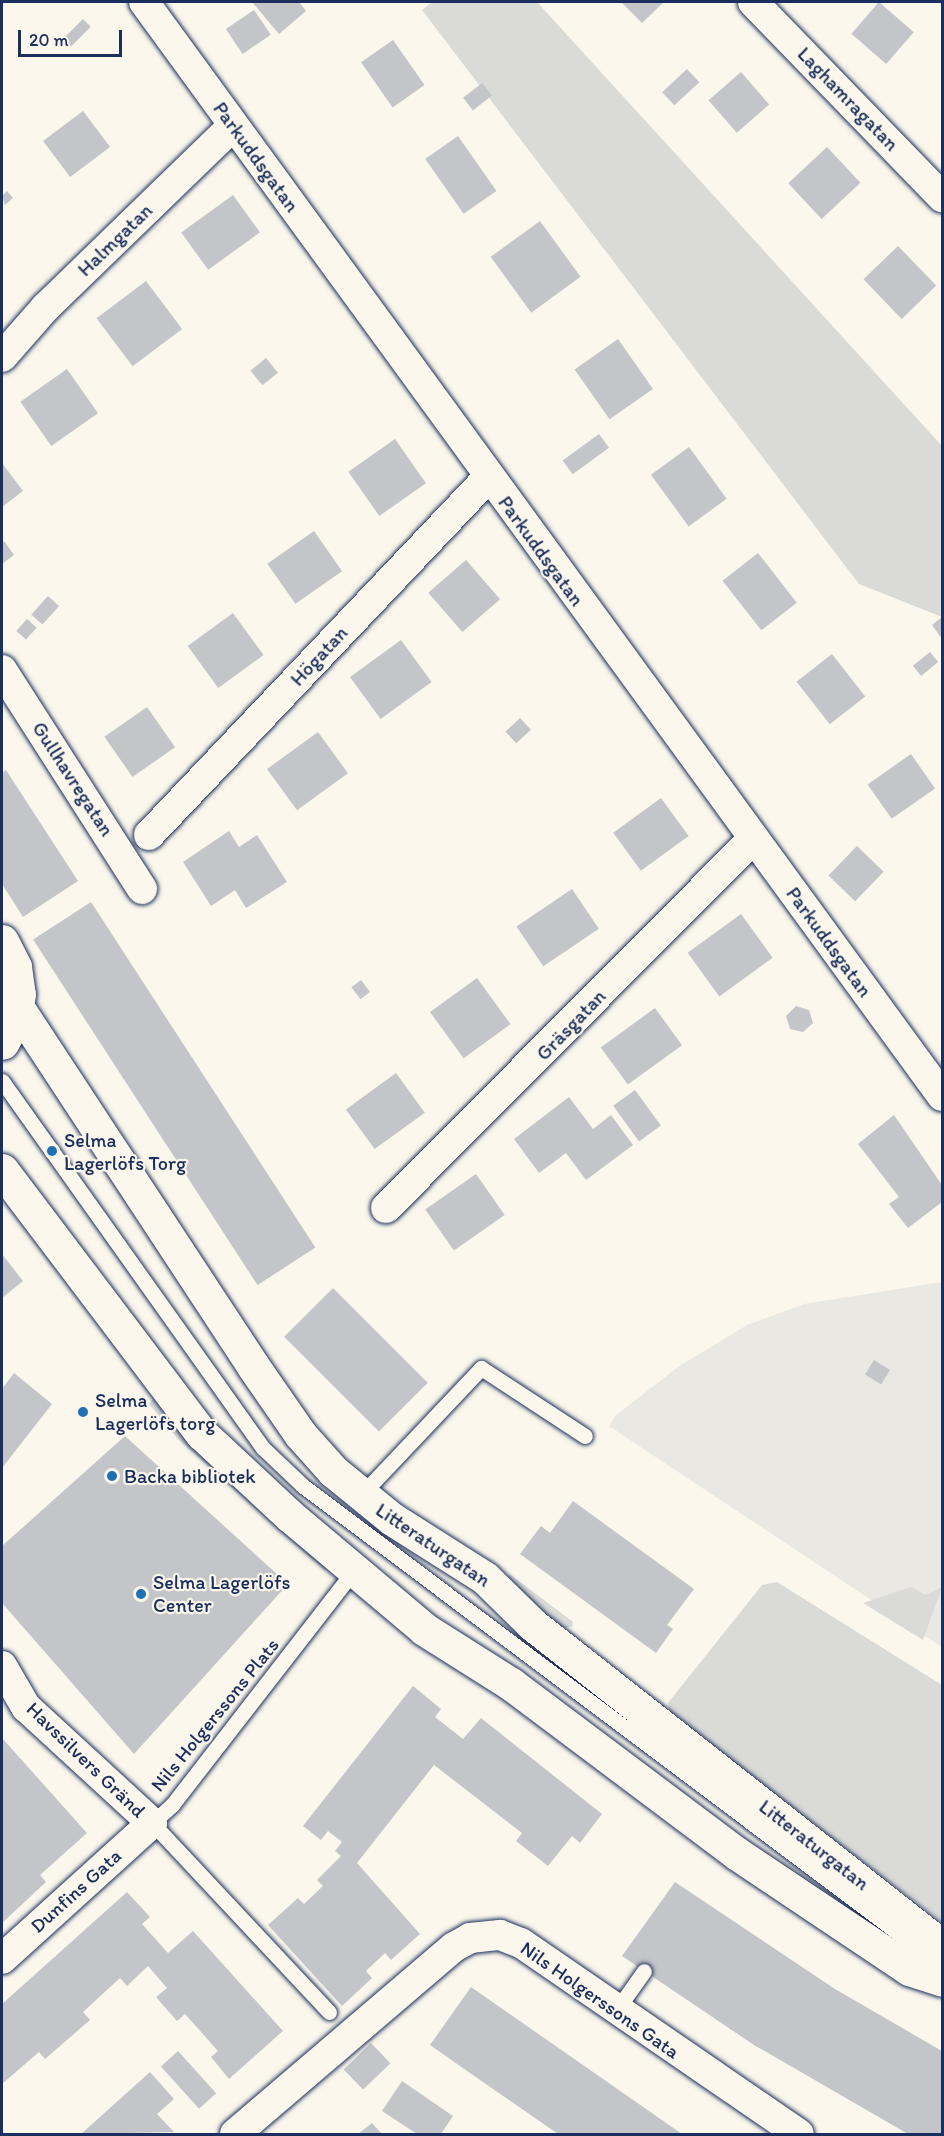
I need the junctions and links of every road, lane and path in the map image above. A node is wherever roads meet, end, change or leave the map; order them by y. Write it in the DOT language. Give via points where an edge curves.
graph roads {
  1 [pos="144,2"];
  2 [pos="753,2"];
  3 [pos="233,126"];
  4 [pos="942,197"];
  5 [pos="2,357"];
  6 [pos="488,478"];
  7 [pos="2,670"];
  8 [pos="149,835"];
  9 [pos="752,840"];
  10 [pos="142,889"];
  11 [pos="2,941"];
  12 [pos="18,1008"];
  13 [pos="2,1043"];
  14 [pos="2,1081"];
  15 [pos="942,1096"];
  16 [pos="2,1170"];
  17 [pos="386,1208"];
  18 [pos="585,1437"];
  19 [pos="361,1495"];
  20 [pos="356,1568"];
  21 [pos="2,1666"];
  22 [pos="152,1823"];
  23 [pos="942,1946"];
  24 [pos="2,1959"];
  25 [pos="942,1966"];
  26 [pos="644,1971"];
  27 [pos="942,1980"];
  28 [pos="329,2012"];
  29 [pos="615,2012"];
  30 [pos="235,2134"];
  31 [pos="799,2134"];
  1 -- 3 [label="street, Parkuddsgatan"];
  2 -- 4 [label="street, Laghamragatan"];
  3 -- 5 [label="street, Halmgatan" via="46,307"];
  3 -- 6 [label="street, Parkuddsgatan"];
  6 -- 8 [label="street, Högatan"];
  6 -- 9 [label="street, Parkuddsgatan"];
  7 -- 10 [label="street, Gullhavregatan"];
  9 -- 15 [label="street, Parkuddsgatan"];
  9 -- 17 [label="street, Gräsgatan"];
  11 -- 12 [label="street, Litteraturgatan" via="15,966"];
  12 -- 13 [label="street, Litteraturgatan"];
  12 -- 19 [label="street, Litteraturgatan" via="300,1434"];
  14 -- 25 [label="lane" via="263,1448 303,1486"];
  16 -- 20 [label="street" via="202,1434 290,1516"];
  18 -- 19 [label="lane" via="481,1368"];
  19 -- 23 [label="street, Litteraturgatan" via="422,1541 485,1578 533,1625"];
  20 -- 22 [label="lane, Nils Holgerssons Plats" via="172,1805"];
  20 -- 27 [label="street" via="424,1629 511,1684 736,1853 909,1970"];
  21 -- 22 [label="street, Havssilvers Gränd" via="26,1707"];
  22 -- 24 [label="street, Dunfins Gata"];
  22 -- 28 [label="lane, Nils Holgerssons Plats"];
  26 -- 29 [label="lane"];
  29 -- 30 [label="street, Nils Holgerssons Gata" via="521,1943 500,1935 470,1938 380,2006"];
  29 -- 31 [label="street, Nils Holgerssons Gata"];
}
